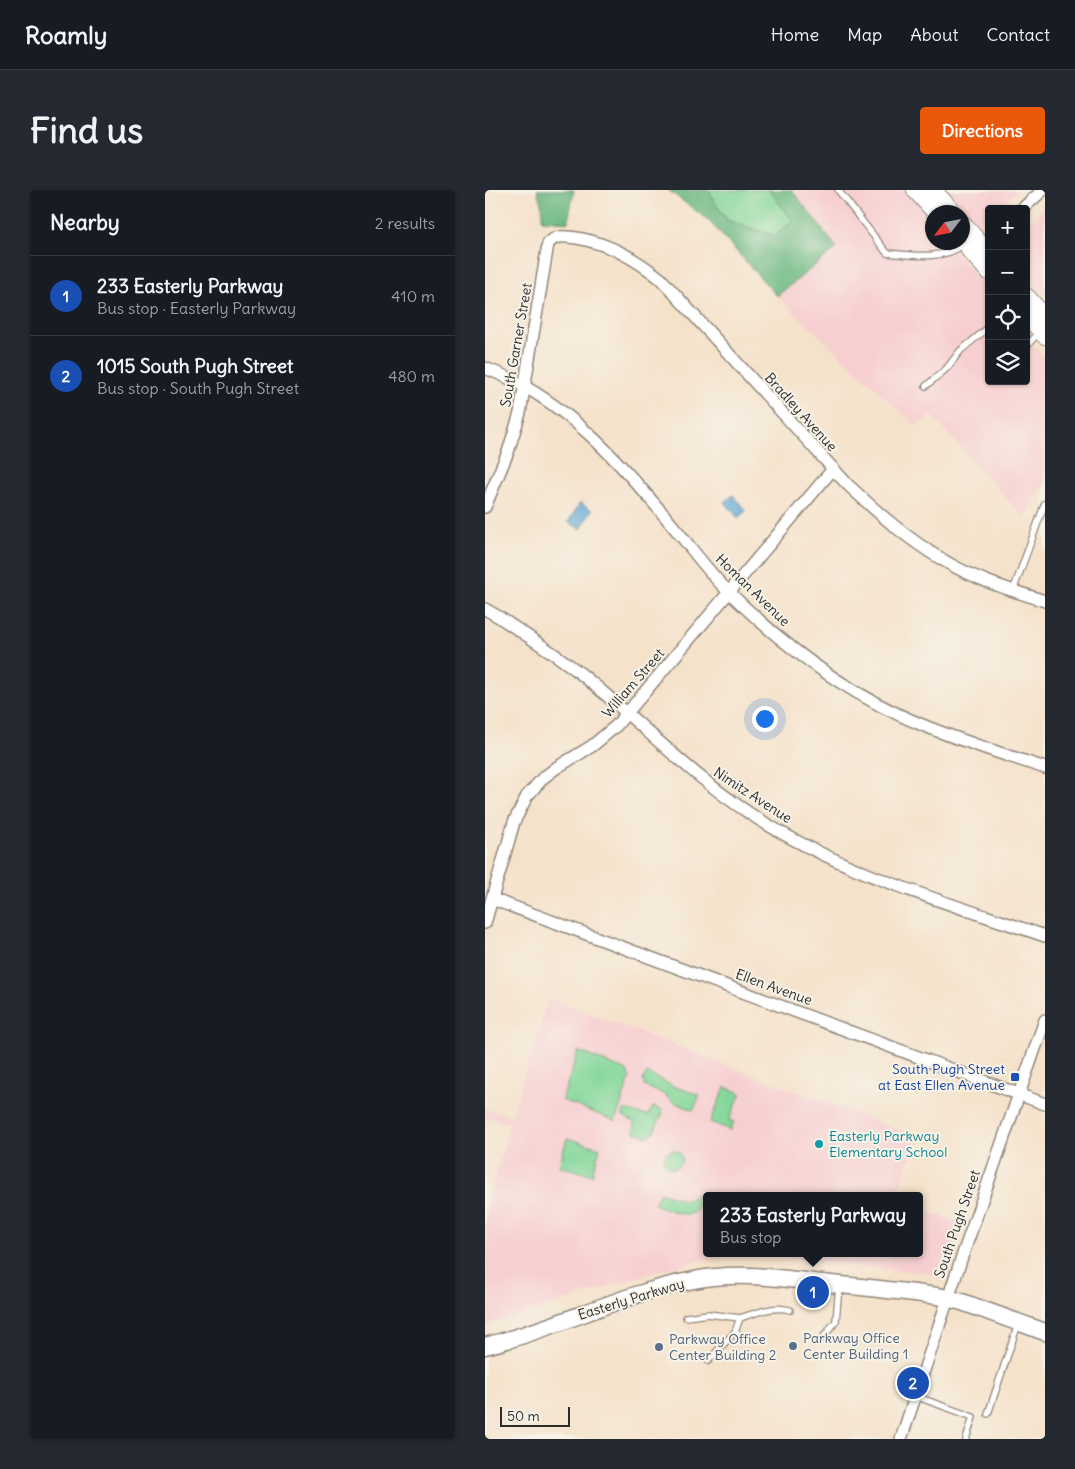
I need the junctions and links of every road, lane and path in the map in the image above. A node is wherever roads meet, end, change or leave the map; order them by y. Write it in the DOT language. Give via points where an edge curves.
graph roads {
  1 [pos="838,190"];
  2 [pos="916,190"];
  3 [pos="932,190"];
  4 [pos="1043,190"];
  5 [pos="930,205"];
  6 [pos="946,205"];
  7 [pos="1026,205"];
  8 [pos="549,242"];
  9 [pos="976,246"];
  10 [pos="985,263"];
  11 [pos="1030,302"];
  12 [pos="1044,328"];
  13 [pos="985,331"];
  14 [pos="1030,343"];
  15 [pos="485,368"];
  16 [pos="926,386"];
  17 [pos="524,387"];
  18 [pos="833,469"];
  19 [pos="1045,503"];
  20 [pos="485,507"];
  21 [pos="1013,591"];
  22 [pos="730,592"];
  23 [pos="1045,602"];
  24 [pos="485,609"];
  25 [pos="627,714"];
  26 [pos="1045,768"];
  27 [pos="492,899"];
  28 [pos="485,923"];
  29 [pos="1045,936"];
  30 [pos="1045,1020"];
  31 [pos="1019,1094"];
  32 [pos="1045,1104"];
  33 [pos="839,1284"];
  34 [pos="948,1298"];
  35 [pos="790,1310"];
  36 [pos="686,1317"];
  37 [pos="739,1318"];
  38 [pos="1019,1322"];
  39 [pos="735,1332"];
  40 [pos="1045,1332"];
  41 [pos="742,1338"];
  42 [pos="822,1339"];
  43 [pos="485,1346"];
  44 [pos="708,1361"];
  45 [pos="915,1396"];
  46 [pos="988,1414"];
  47 [pos="901,1439"];
  48 [pos="965,1439"];
  1 -- 9 [label="lane" via="887,253 923,257"];
  2 -- 5 [label="main road"];
  3 -- 6 [label="main road"];
  4 -- 7 [label="street"];
  8 -- 17 [label="street, South Garner Street"];
  8 -- 18 [label="street, Bradley Avenue" via="561,236 590,240 637,261 661,279"];
  9 -- 10 [label="main road"];
  11 -- 12 [label="main road"];
  12 -- 14 [label="lane"];
  13 -- 16 [label="lane" via="961,350 947,368"];
  15 -- 17 [label="street, Homan Avenue"];
  17 -- 20 [label="street, South Garner Street" via="513,439"];
  17 -- 22 [label="street, Homan Avenue" via="573,420 619,462"];
  18 -- 21 [label="street, Bradley Avenue" via="874,509 915,542 944,561"];
  18 -- 22 [label="street, William Street"];
  19 -- 21 [label="lane"];
  21 -- 23 [label="street, Bradley Avenue"];
  22 -- 25 [label="street, William Street"];
  22 -- 26 [label="street, Homan Avenue" via="814,664 883,707 929,728"];
  24 -- 25 [label="street, Nimitz Avenue" via="551,652"];
  25 -- 27 [label="street, William Street" via="603,739 556,768 527,796 514,822"];
  25 -- 29 [label="street, Nimitz Avenue" via="714,789 795,839 875,877"];
  27 -- 28 [label="street, William Street"];
  27 -- 31 [label="street, Ellen Avenue"];
  30 -- 31 [label="street, South Pugh Street"];
  31 -- 32 [label="street, Ellen Avenue"];
  31 -- 34 [label="street, South Pugh Street"];
  33 -- 34 [label="main road, Easterly Parkway"];
  33 -- 42 [label="lane" via="836,1321"];
  33 -- 43 [label="main road, Easterly Parkway" via="751,1276 699,1279 638,1294"];
  34 -- 38 [label="main road, Easterly Parkway"];
  34 -- 45 [label="street, South Pugh Street"];
  35 -- 37 [label="lane" via="773,1308"];
  36 -- 37 [label="lane" via="708,1314"];
  37 -- 39 [label="lane"];
  38 -- 40 [label="main road, Easterly Parkway"];
  38 -- 46 [label="lane"];
  39 -- 41 [label="lane"];
  39 -- 44 [label="lane"];
  45 -- 47 [label="street, South Pugh Street"];
  45 -- 48 [label="lane" via="973,1417"];
}
